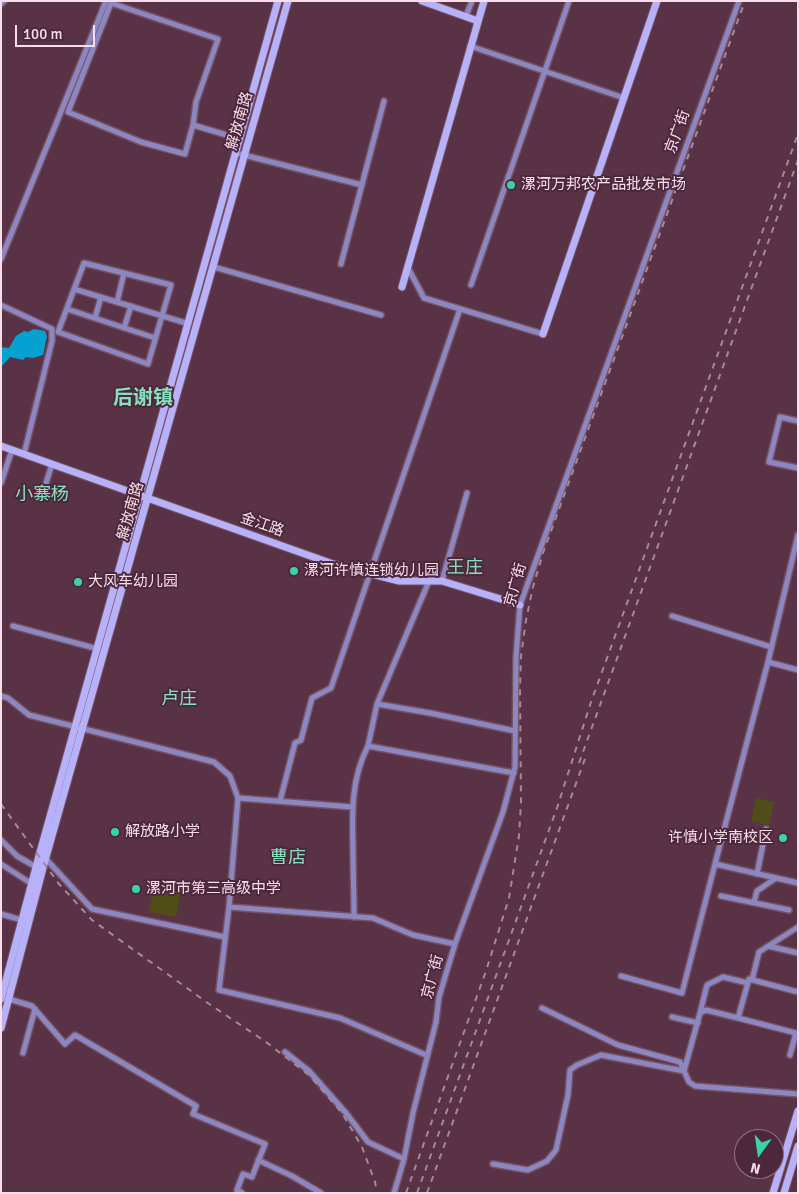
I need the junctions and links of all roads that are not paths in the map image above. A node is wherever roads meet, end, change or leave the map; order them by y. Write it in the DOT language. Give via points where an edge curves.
graph roads {
  1 [pos="4,1"];
  2 [pos="106,1"];
  3 [pos="278,1"];
  4 [pos="288,1"];
  5 [pos="422,1"];
  6 [pos="472,1"];
  7 [pos="484,1"];
  8 [pos="569,1"];
  9 [pos="657,1"];
  10 [pos="740,1"];
  11 [pos="1,4"];
  12 [pos="466,16"];
  13 [pos="478,21"];
  14 [pos="470,46"];
  15 [pos="544,72"];
  16 [pos="624,98"];
  17 [pos="384,101"];
  18 [pos="193,125"];
  19 [pos="240,139"];
  20 [pos="236,153"];
  21 [pos="244,155"];
  22 [pos="362,185"];
  23 [pos="1,258"];
  24 [pos="341,264"];
  25 [pos="214,267"];
  26 [pos="408,268"];
  27 [pos="124,273"];
  28 [pos="471,285"];
  29 [pos="402,287"];
  30 [pos="74,289"];
  31 [pos="101,297"];
  32 [pos="117,302"];
  33 [pos="1,305"];
  34 [pos="131,306"];
  35 [pos="66,309"];
  36 [pos="460,309"];
  37 [pos="381,315"];
  38 [pos="162,316"];
  39 [pos="95,318"];
  40 [pos="189,324"];
  41 [pos="124,328"];
  42 [pos="543,334"];
  43 [pos="155,338"];
  44 [pos="798,421"];
  45 [pos="1,446"];
  46 [pos="12,450"];
  47 [pos="24,454"];
  48 [pos="52,464"];
  49 [pos="798,468"];
  50 [pos="1,483"];
  51 [pos="467,493"];
  52 [pos="43,494"];
  53 [pos="141,496"];
  54 [pos="148,500"];
  55 [pos="798,535"];
  56 [pos="370,573"];
  57 [pos="429,581"];
  58 [pos="442,581"];
  59 [pos="520,605"];
  60 [pos="672,616"];
  61 [pos="13,626"];
  62 [pos="771,647"];
  63 [pos="98,649"];
  64 [pos="768,662"];
  65 [pos="798,670"];
  66 [pos="1,696"];
  67 [pos="378,704"];
  68 [pos="76,727"];
  69 [pos="84,729"];
  70 [pos="515,731"];
  71 [pos="368,746"];
  72 [pos="514,773"];
  73 [pos="238,798"];
  74 [pos="280,801"];
  75 [pos="352,807"];
  76 [pos="766,829"];
  77 [pos="1,840"];
  78 [pos="46,859"];
  79 [pos="1,864"];
  80 [pos="715,864"];
  81 [pos="36,867"];
  82 [pos="757,874"];
  83 [pos="776,878"];
  84 [pos="798,882"];
  85 [pos="32,884"];
  86 [pos="721,896"];
  87 [pos="754,902"];
  88 [pos="229,907"];
  89 [pos="789,910"];
  90 [pos="1,914"];
  91 [pos="354,917"];
  92 [pos="26,922"];
  93 [pos="798,927"];
  94 [pos="225,937"];
  95 [pos="455,944"];
  96 [pos="768,946"];
  97 [pos="798,953"];
  98 [pos="620,976"];
  99 [pos="750,981"];
  100 [pos="798,992"];
  101 [pos="5,999"];
  102 [pos="542,1008"];
  103 [pos="35,1009"];
  104 [pos="700,1013"];
  105 [pos="672,1017"];
  106 [pos="738,1018"];
  107 [pos="698,1023"];
  108 [pos="1,1028"];
  109 [pos="285,1052"];
  110 [pos="23,1053"];
  111 [pos="426,1055"];
  112 [pos="790,1055"];
  113 [pos="684,1071"];
  114 [pos="798,1094"];
  115 [pos="798,1111"];
  116 [pos="798,1146"];
  117 [pos="404,1159"];
  118 [pos="258,1160"];
  119 [pos="493,1164"];
  120 [pos="242,1193"];
  121 [pos="321,1193"];
  122 [pos="394,1193"];
  123 [pos="773,1193"];
  124 [pos="784,1193"];
  1 -- 11 [label="street"];
  2 -- 23 [label="street"];
  3 -- 19 [label="main road, 解放南路"];
  4 -- 21 [label="main road, 解放南路"];
  5 -- 12 [label="main road"];
  6 -- 12 [label="street"];
  7 -- 13 [label="main road"];
  8 -- 15 [label="street"];
  9 -- 16 [label="main road"];
  10 -- 59 [label="street, 京广街"];
  12 -- 13 [label="main road"];
  13 -- 14 [label="main road"];
  14 -- 15 [label="street"];
  14 -- 26 [label="main road"];
  15 -- 16 [label="street"];
  15 -- 28 [label="street"];
  16 -- 42 [label="main road"];
  17 -- 22 [label="street"];
  18 -- 18 [label="street" via="196,102 218,39 111,3 68,112 141,142 185,154"];
  18 -- 19 [label="street"];
  19 -- 20 [label="main road, 解放南路"];
  20 -- 21 [label="street"];
  20 -- 40 [label="main road, 解放南路"];
  21 -- 22 [label="street"];
  21 -- 25 [label="main road, 解放南路"];
  22 -- 24 [label="street"];
  25 -- 37 [label="street"];
  25 -- 54 [label="main road, 解放南路"];
  26 -- 29 [label="main road"];
  26 -- 36 [label="street" via="424,298"];
  27 -- 30 [label="street" via="84,263"];
  27 -- 32 [label="street"];
  27 -- 38 [label="street" via="170,285"];
  30 -- 31 [label="street"];
  30 -- 35 [label="street"];
  31 -- 32 [label="street"];
  31 -- 39 [label="street"];
  32 -- 34 [label="street"];
  33 -- 47 [label="street" via="52,329 52,341"];
  34 -- 38 [label="street"];
  34 -- 41 [label="street"];
  35 -- 39 [label="street"];
  35 -- 43 [label="street" via="58,332 148,364"];
  36 -- 42 [label="street"];
  36 -- 56 [label="street"];
  38 -- 40 [label="street"];
  38 -- 43 [label="street"];
  39 -- 41 [label="street"];
  40 -- 53 [label="main road, 解放南路"];
  41 -- 43 [label="street"];
  44 -- 49 [label="street" via="780,417 769,462"];
  45 -- 46 [label="main road, 金江路"];
  46 -- 47 [label="main road, 金江路"];
  46 -- 50 [label="street"];
  47 -- 48 [label="main road, 金江路"];
  48 -- 52 [label="street"];
  48 -- 53 [label="main road, 金江路"];
  51 -- 58 [label="street"];
  53 -- 54 [label="main road, 金江路"];
  53 -- 63 [label="main road, 解放南路"];
  54 -- 56 [label="main road, 金江路" via="333,564"];
  54 -- 69 [label="main road, 解放南路"];
  55 -- 62 [label="street"];
  56 -- 57 [label="main road, 金江路" via="399,581"];
  56 -- 74 [label="street" via="332,688 312,698 300,740 295,743"];
  57 -- 58 [label="main road, 金江路"];
  57 -- 67 [label="street"];
  58 -- 59 [label="main road, 金江路"];
  59 -- 70 [label="street, 京广街"];
  60 -- 62 [label="street"];
  61 -- 63 [label="street"];
  62 -- 64 [label="street"];
  63 -- 68 [label="main road, 解放南路"];
  64 -- 65 [label="street"];
  64 -- 80 [label="street"];
  66 -- 68 [label="street" via="29,715"];
  67 -- 70 [label="street"];
  67 -- 71 [label="street"];
  68 -- 69 [label="street"];
  68 -- 81 [label="main road, 解放南路"];
  69 -- 73 [label="street" via="214,762 230,776"];
  69 -- 78 [label="main road, 解放南路"];
  70 -- 72 [label="street, 京广街"];
  71 -- 72 [label="street"];
  71 -- 75 [label="street" via="354,784"];
  72 -- 95 [label="street, 京广街"];
  73 -- 74 [label="street"];
  73 -- 88 [label="street"];
  74 -- 75 [label="street"];
  75 -- 91 [label="street"];
  76 -- 82 [label="street"];
  77 -- 81 [label="street" via="17,856"];
  78 -- 92 [label="main road, 解放南路"];
  78 -- 94 [label="street" via="92,909"];
  79 -- 85 [label="street"];
  80 -- 82 [label="street"];
  80 -- 98 [label="street" via="682,993"];
  81 -- 85 [label="main road, 解放南路"];
  82 -- 83 [label="street"];
  83 -- 84 [label="street"];
  83 -- 87 [label="street" via="757,891"];
  85 -- 92 [label="main road, 解放南路"];
  86 -- 87 [label="street"];
  87 -- 89 [label="street"];
  88 -- 91 [label="street"];
  88 -- 94 [label="street"];
  90 -- 92 [label="street"];
  91 -- 95 [label="street" via="373,918 413,935"];
  92 -- 101 [label="main road, 解放南路"];
  93 -- 96 [label="street"];
  94 -- 111 [label="street" via="219,990 340,1018"];
  95 -- 111 [label="street, 京广街"];
  96 -- 97 [label="street"];
  96 -- 99 [label="street" via="759,952"];
  99 -- 100 [label="street"];
  99 -- 104 [label="street" via="723,977 707,985"];
  99 -- 106 [label="street"];
  101 -- 103 [label="street"];
  101 -- 108 [label="main road, 解放南路"];
  102 -- 113 [label="street" via="618,1045 680,1062"];
  103 -- 110 [label="street"];
  103 -- 118 [label="street" via="65,1044 75,1035 196,1106 193,1114 265,1144"];
  104 -- 106 [label="street" via="706,1010"];
  104 -- 107 [label="street"];
  105 -- 107 [label="street"];
  106 -- 112 [label="street" via="796,1033"];
  107 -- 113 [label="street"];
  109 -- 117 [label="street" via="310,1071 368,1142"];
  111 -- 117 [label="street, 京广街"];
  113 -- 114 [label="street" via="695,1086"];
  113 -- 119 [label="street" via="601,1055 577,1065 570,1070 556,1150 547,1161 528,1170"];
  115 -- 123 [label="main road"];
  116 -- 124 [label="main road"];
  117 -- 122 [label="street, 京广街"];
  118 -- 120 [label="street" via="252,1177 243,1174 237,1190"];
  118 -- 121 [label="street"];
}
